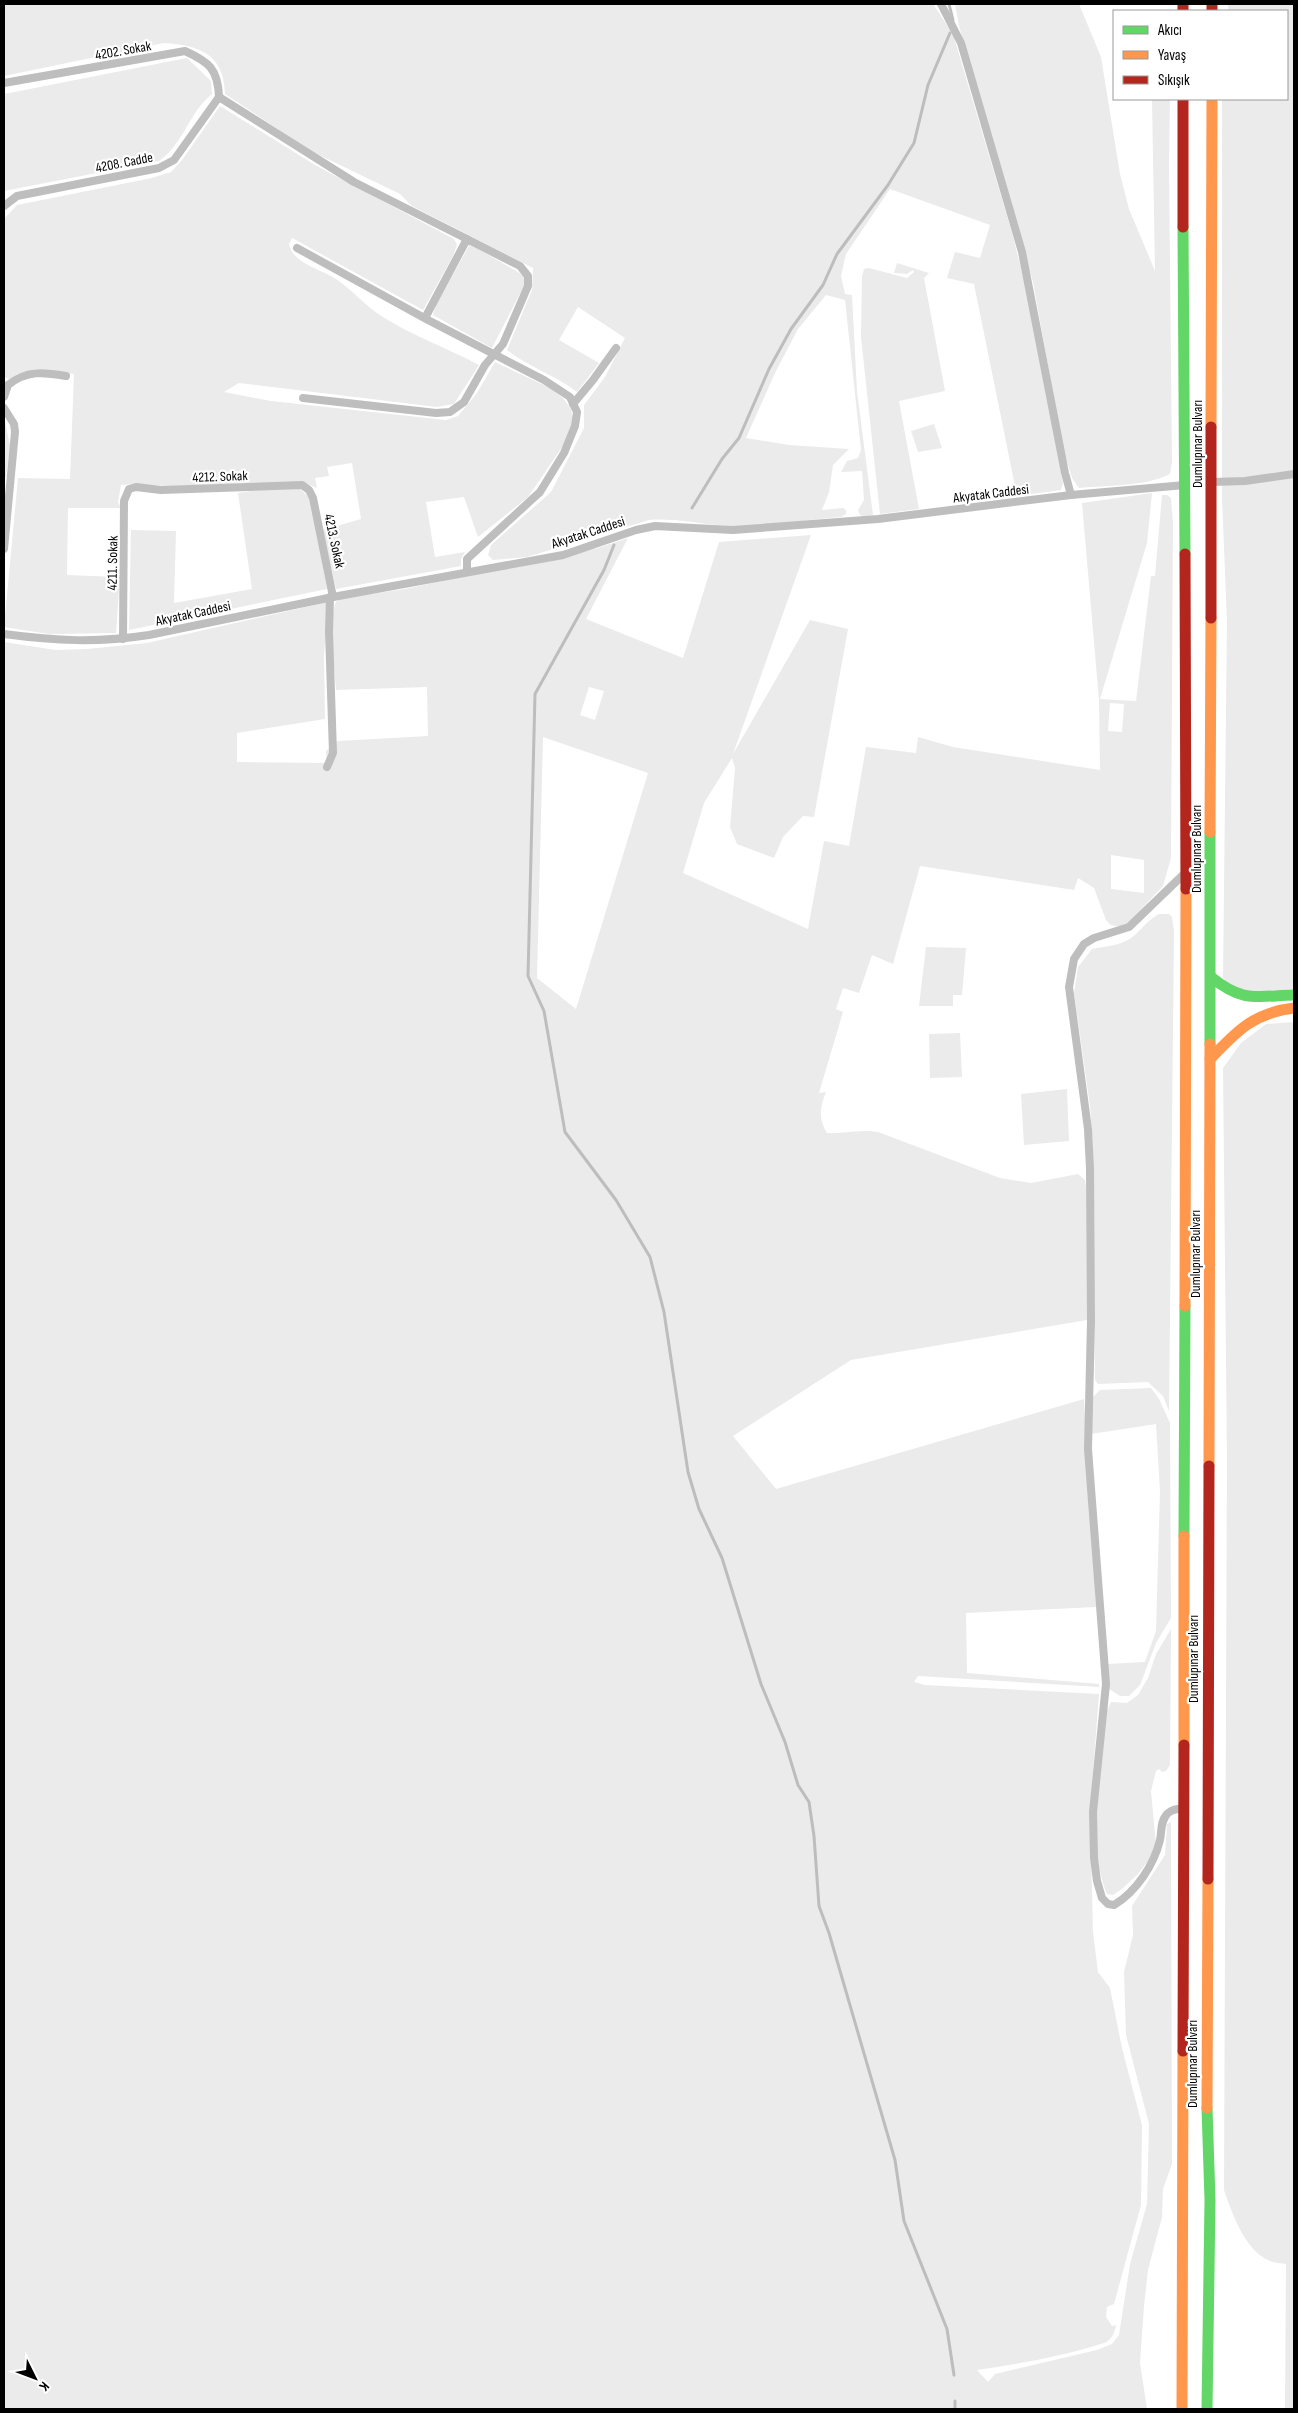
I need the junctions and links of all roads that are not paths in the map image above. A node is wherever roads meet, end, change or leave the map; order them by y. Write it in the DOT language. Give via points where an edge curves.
graph roads {
  1 [pos="941,4"];
  2 [pos="4,84"];
  3 [pos="219,97"];
  4 [pos="1183,100"];
  5 [pos="1212,100"];
  6 [pos="17,196"];
  7 [pos="4,200"];
  8 [pos="4,206"];
  9 [pos="467,239"];
  10 [pos="297,248"];
  11 [pos="425,318"];
  12 [pos="616,348"];
  13 [pos="494,354"];
  14 [pos="66,376"];
  15 [pos="4,397"];
  16 [pos="303,398"];
  17 [pos="573,404"];
  18 [pos="4,408"];
  19 [pos="1294,474"];
  20 [pos="1212,482"];
  21 [pos="1184,485"];
  22 [pos="129,489"];
  23 [pos="309,490"];
  24 [pos="1071,495"];
  25 [pos="4,549"];
  26 [pos="467,572"];
  27 [pos="332,597"];
  28 [pos="4,634"];
  29 [pos="123,639"];
  30 [pos="327,767"];
  31 [pos="1186,872"];
  32 [pos="1211,977"];
  33 [pos="1294,995"];
  34 [pos="1294,1008"];
  35 [pos="1210,1059"];
  36 [pos="1184,1808"];
  37 [pos="1182,2409"];
  38 [pos="1207,2409"];
  1 -- 24 [label="street" via="961,42 1022,252"];
  2 -- 3 [label="street, 4202. Sokak" via="185,51 210,67 218,80"];
  3 -- 6 [label="street, 4208. Cadde" via="168,165"];
  3 -- 9 [label="street" via="354,182"];
  4 -- 21 [label="main road, Dumlupınar Bulvarı"];
  5 -- 20 [label="main road, Dumlupınar Bulvarı"];
  6 -- 7 [label="street"];
  6 -- 8 [label="street, 4208. Cadde"];
  9 -- 11 [label="street"];
  9 -- 13 [label="street" via="520,266 528,276 528,286 503,344"];
  10 -- 11 [label="street"];
  11 -- 13 [label="street"];
  12 -- 17 [label="street"];
  13 -- 16 [label="street" via="464,402 450,412"];
  13 -- 17 [label="street" via="544,380 570,397"];
  14 -- 15 [label="street" via="28,373 8,385"];
  17 -- 26 [label="street" via="578,412 575,426 564,453 540,492 467,559"];
  18 -- 25 [label="street" via="15,432"];
  19 -- 20 [label="street"];
  20 -- 32 [label="main road, Dumlupınar Bulvarı"];
  21 -- 24 [label="street, Akyatak Caddesi"];
  21 -- 31 [label="main road, Dumlupınar Bulvarı"];
  22 -- 23 [label="street, 4212. Sokak" via="302,485"];
  22 -- 29 [label="street, 4211. Sokak" via="124,501"];
  23 -- 27 [label="street, 4213. Sokak"];
  24 -- 26 [label="street, Akyatak Caddesi" via="878,519 734,530 655,526 562,555"];
  26 -- 27 [label="street, Akyatak Caddesi"];
  27 -- 29 [label="street, Akyatak Caddesi"];
  27 -- 30 [label="street, 4213. Sokak" via="329,632 333,753"];
  28 -- 29 [label="street, Akyatak Caddesi" via="58,641"];
  31 -- 36 [label="main road, Dumlupınar Bulvarı"];
  31 -- 36 [label="street" via="1129,927 1084,944 1074,959 1069,987 1088,1129 1090,1169 1088,1449 1106,1684 1093,1812 1097,1881 1102,1898 1108,1904 1121,1901 1138,1883 1154,1860 1163,1819 1170,1811"];
  32 -- 33 [label="main road" via="1224,989 1250,999"];
  32 -- 35 [label="main road, Dumlupınar Bulvarı"];
  34 -- 35 [label="main road" via="1274,1009 1251,1020"];
  35 -- 38 [label="main road, Dumlupınar Bulvarı" via="1207,2148 1210,2200"];
  36 -- 37 [label="main road, Dumlupınar Bulvarı"];
}
